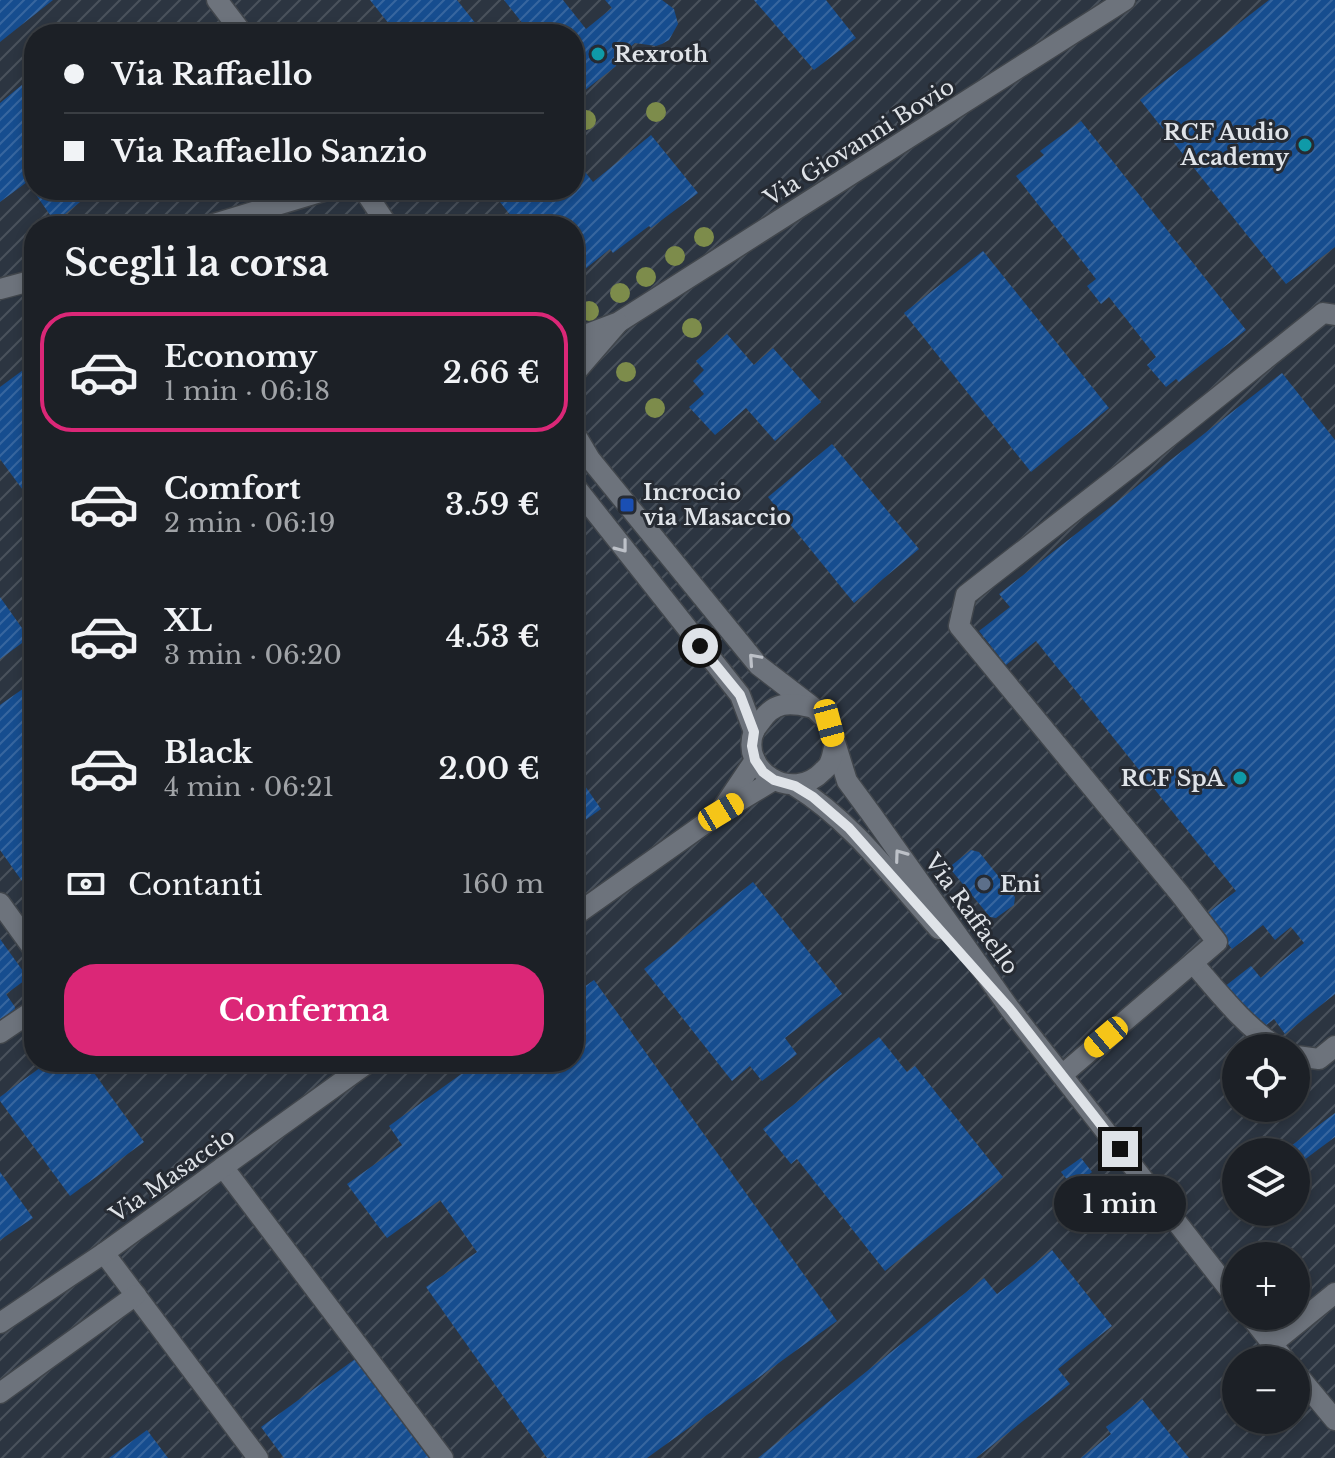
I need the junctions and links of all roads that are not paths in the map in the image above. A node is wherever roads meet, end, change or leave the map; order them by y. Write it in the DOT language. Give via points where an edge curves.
graph roads {
  1 [pos="217,0"];
  2 [pos="1125,0"];
  3 [pos="235,24"];
  4 [pos="294,200"];
  5 [pos="240,216"];
  6 [pos="24,283"];
  7 [pos="0,289"];
  8 [pos="1335,315"];
  9 [pos="619,322"];
  10 [pos="584,335"];
  11 [pos="584,362"];
  12 [pos="584,449"];
  13 [pos="584,498"];
  14 [pos="814,708"];
  15 [pos="754,732"];
  16 [pos="835,744"];
  17 [pos="755,760"];
  18 [pos="774,780"];
  19 [pos="795,786"];
  20 [pos="721,812"];
  21 [pos="0,903"];
  22 [pos="584,909"];
  23 [pos="24,936"];
  24 [pos="1193,963"];
  25 [pos="1010,1009"];
  26 [pos="24,1017"];
  27 [pos="0,1033"];
  28 [pos="1258,1034"];
  29 [pos="1335,1046"];
  30 [pos="1310,1058"];
  31 [pos="355,1072"];
  32 [pos="1062,1075"];
  33 [pos="223,1167"];
  34 [pos="104,1253"];
  35 [pos="1222,1280"];
  36 [pos="1335,1293"];
  37 [pos="136,1295"];
  38 [pos="0,1323"];
  39 [pos="1261,1330"];
  40 [pos="1274,1346"];
  41 [pos="1285,1346"];
  42 [pos="1310,1390"];
  43 [pos="0,1393"];
  44 [pos="1335,1420"];
  45 [pos="258,1458"];
  46 [pos="443,1458"];
  1 -- 3 [label="street"];
  2 -- 9 [label="street, Via Giovanni Bovio"];
  4 -- 5 [label="street"];
  6 -- 7 [label="street"];
  8 -- 24 [label="street" via="1323,313 966,595 959,626 1217,942"];
  9 -- 10 [label="street, Via Giovanni Bovio"];
  9 -- 11 [label="street, Via Giovanni Bovio"];
  14 -- 12 [label="street, Via Raffaello, one-way" via="758,665"];
  13 -- 15 [label="street, one-way" via="740,695"];
  14 -- 15 [label="street" via="790,703 779,707 768,712"];
  14 -- 16 [label="street, Via Raffaello" via="829,723"];
  15 -- 17 [label="street"];
  16 -- 19 [label="street" via="830,764 815,779"];
  25 -- 16 [label="street, Via Raffaello, one-way" via="847,781"];
  17 -- 18 [label="street"];
  17 -- 20 [label="street"];
  18 -- 19 [label="street, Via Raffaello"];
  18 -- 20 [label="street"];
  19 -- 25 [label="street, Via Raffaello" via="849,828"];
  20 -- 22 [label="street"];
  21 -- 23 [label="street"];
  24 -- 28 [label="street"];
  24 -- 32 [label="street"];
  25 -- 32 [label="street"];
  26 -- 27 [label="street"];
  29 -- 30 [label="street" via="1319,1059"];
  31 -- 33 [label="street, Via Masaccio"];
  32 -- 35 [label="street"];
  33 -- 34 [label="street, Via Masaccio"];
  33 -- 46 [label="street"];
  34 -- 37 [label="street"];
  34 -- 38 [label="street, Via Masaccio"];
  36 -- 41 [label="street"];
  37 -- 43 [label="street"];
  37 -- 45 [label="street"];
  39 -- 40 [label="street"];
  42 -- 44 [label="street"];
}
